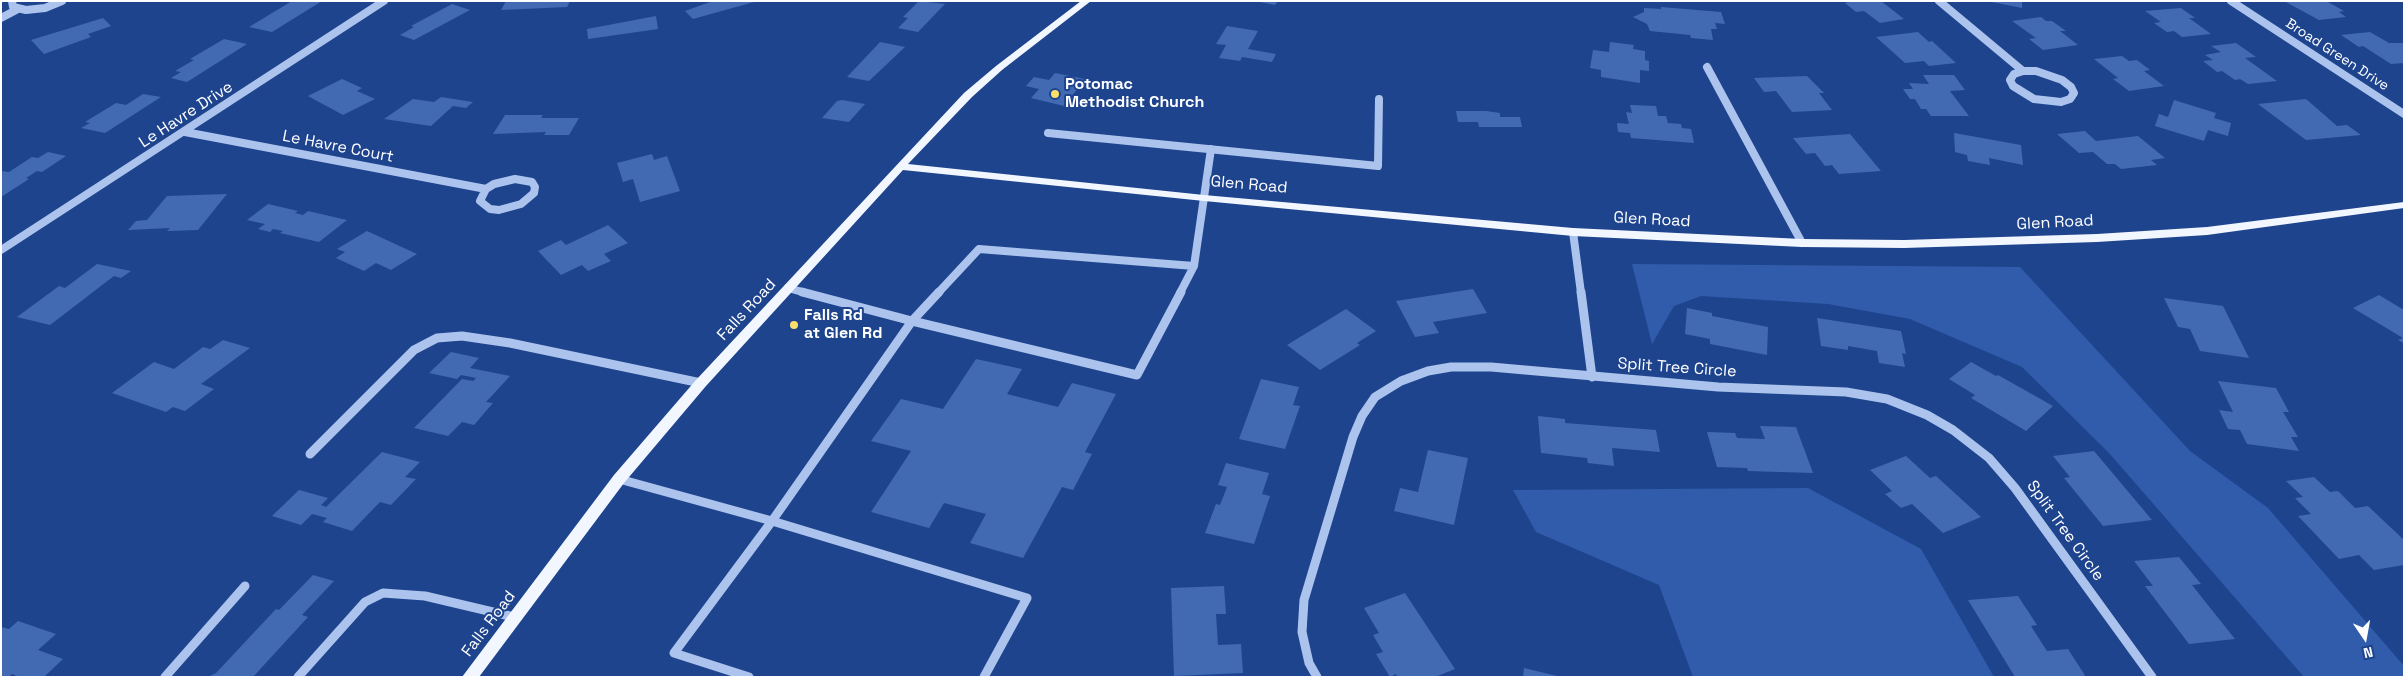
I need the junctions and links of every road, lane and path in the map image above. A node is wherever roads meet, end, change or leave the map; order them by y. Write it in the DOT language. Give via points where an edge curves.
graph roads {
  1 [pos="12,1"];
  2 [pos="62,1"];
  3 [pos="384,1"];
  4 [pos="1087,1"];
  5 [pos="1939,1"];
  6 [pos="2231,1"];
  7 [pos="18,9"];
  8 [pos="1,18"];
  9 [pos="1707,67"];
  10 [pos="2023,71"];
  11 [pos="1379,99"];
  12 [pos="2404,114"];
  13 [pos="185,132"];
  14 [pos="1048,133"];
  15 [pos="1212,149"];
  16 [pos="900,166"];
  17 [pos="486,189"];
  18 [pos="1204,198"];
  19 [pos="2404,205"];
  20 [pos="1572,232"];
  21 [pos="1802,243"];
  22 [pos="1,250"];
  23 [pos="1194,266"];
  24 [pos="788,288"];
  25 [pos="912,321"];
  26 [pos="1592,378"];
  27 [pos="701,383"];
  28 [pos="310,454"];
  29 [pos="619,478"];
  30 [pos="772,521"];
  31 [pos="245,586"];
  32 [pos="514,617"];
  33 [pos="165,677"];
  34 [pos="298,677"];
  35 [pos="470,677"];
  36 [pos="749,677"];
  37 [pos="984,677"];
  38 [pos="1317,677"];
  39 [pos="2152,677"];
  1 -- 7 [label="street" via="11,4"];
  2 -- 7 [label="street" via="45,8"];
  3 -- 13 [label="street, Le Havre Drive"];
  4 -- 16 [label="main road, Falls Road" via="968,95"];
  5 -- 10 [label="street"];
  6 -- 12 [label="street, Broad Green Drive"];
  7 -- 8 [label="street"];
  9 -- 21 [label="street"];
  10 -- 10 [label="street" via="2014,74 2010,80 2028,96 2061,102 2074,94 2071,87 2050,74"];
  11 -- 15 [label="street" via="1378,166"];
  13 -- 17 [label="street, Le Havre Court"];
  13 -- 22 [label="street, Le Havre Drive"];
  14 -- 15 [label="street"];
  15 -- 18 [label="street"];
  16 -- 18 [label="main road, Glen Road"];
  16 -- 24 [label="main road, Falls Road"];
  17 -- 17 [label="street" via="480,201 490,209 499,210 529,199 535,187 532,182 515,179 504,180"];
  18 -- 20 [label="main road, Glen Road"];
  18 -- 23 [label="street"];
  19 -- 21 [label="main road, Glen Road" via="2208,231 1933,243"];
  20 -- 21 [label="main road, Glen Road"];
  20 -- 26 [label="street"];
  23 -- 25 [label="street" via="979,249"];
  23 -- 25 [label="street" via="1136,375"];
  24 -- 25 [label="street"];
  24 -- 27 [label="main road, Falls Road"];
  25 -- 30 [label="street"];
  26 -- 38 [label="street, Split Tree Circle" via="1490,367 1452,367 1400,381 1375,397 1353,437 1304,600 1302,632 1309,663"];
  26 -- 39 [label="street, Split Tree Circle" via="1846,392 1887,399 1928,414 1989,458 2015,488"];
  27 -- 28 [label="street" via="510,343 462,336 437,338 414,350"];
  27 -- 29 [label="main road, Falls Road"];
  29 -- 30 [label="street"];
  29 -- 32 [label="main road, Falls Road"];
  30 -- 36 [label="street" via="674,653"];
  30 -- 37 [label="street" via="1027,598"];
  31 -- 33 [label="street"];
  32 -- 34 [label="street" via="425,596 382,593 365,602"];
  32 -- 35 [label="main road, Falls Road"];
}
